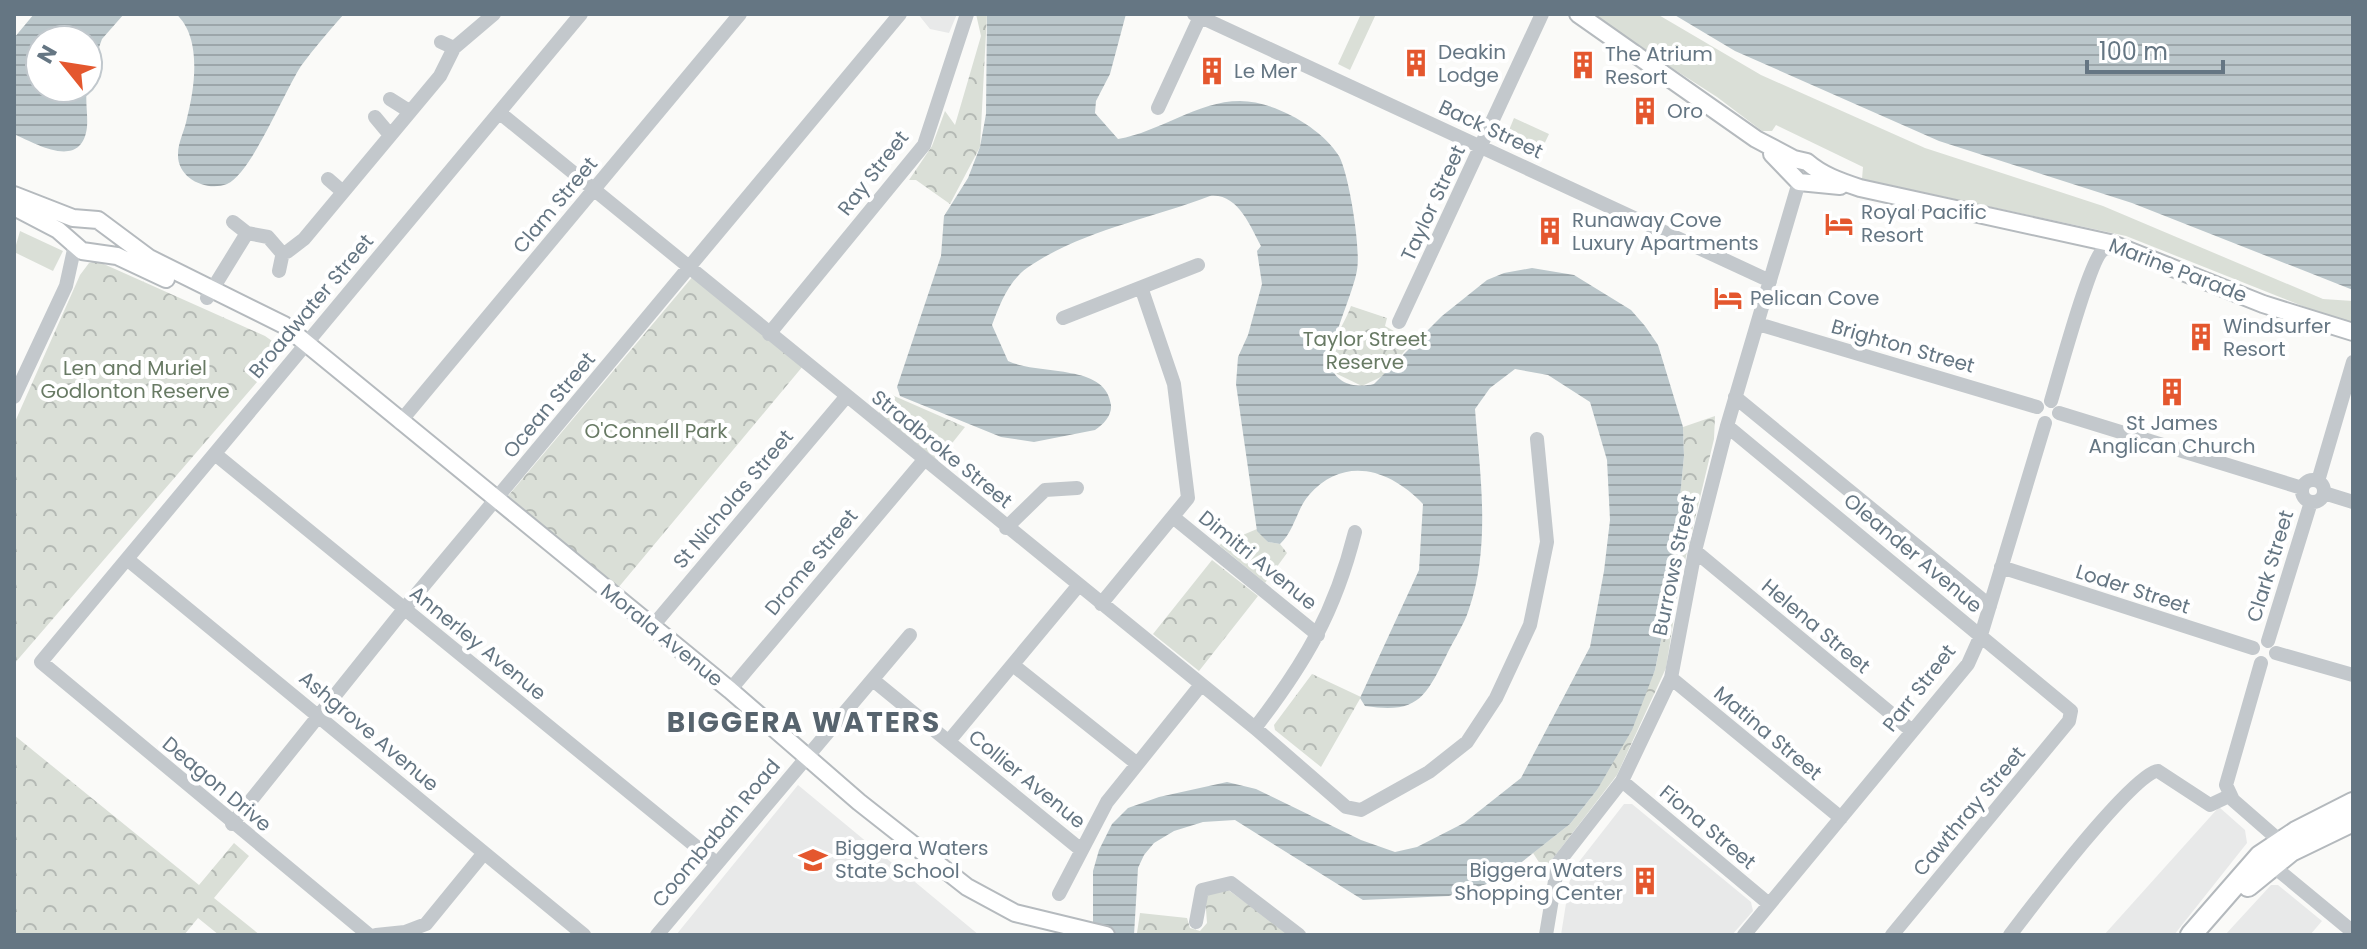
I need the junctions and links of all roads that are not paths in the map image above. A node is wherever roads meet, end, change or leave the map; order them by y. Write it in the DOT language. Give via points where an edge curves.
graph roads {
  1 [pos="494,14"];
  2 [pos="581,14"];
  3 [pos="740,14"];
  4 [pos="900,14"];
  5 [pos="967,14"];
  6 [pos="1542,14"];
  7 [pos="1578,14"];
  8 [pos="1197,15"];
  9 [pos="390,99"];
  10 [pos="1158,108"];
  11 [pos="409,111"];
  12 [pos="500,113"];
  13 [pos="375,117"];
  14 [pos="390,135"];
  15 [pos="1482,147"];
  16 [pos="1802,174"];
  17 [pos="328,179"];
  18 [pos="594,190"];
  19 [pos="343,192"];
  20 [pos="14,195"];
  21 [pos="14,207"];
  22 [pos="83,219"];
  23 [pos="233,222"];
  24 [pos="106,227"];
  25 [pos="247,233"];
  26 [pos="2094,239"];
  27 [pos="74,243"];
  28 [pos="94,252"];
  29 [pos="283,252"];
  30 [pos="2138,252"];
  31 [pos="1198,265"];
  32 [pos="690,270"];
  33 [pos="279,271"];
  34 [pos="1770,281"];
  35 [pos="66,286"];
  36 [pos="1142,290"];
  37 [pos="2084,291"];
  38 [pos="214,296"];
  39 [pos="1063,318"];
  40 [pos="1399,322"];
  41 [pos="1758,324"];
  42 [pos="2353,332"];
  43 [pos="769,334"];
  44 [pos="305,344"];
  45 [pos="2353,362"];
  46 [pos="14,397"];
  47 [pos="846,397"];
  48 [pos="1735,397"];
  49 [pos="2049,407"];
  50 [pos="400,422"];
  51 [pos="1727,426"];
  52 [pos="1537,439"];
  53 [pos="215,454"];
  54 [pos="924,460"];
  55 [pos="2321,487"];
  56 [pos="1077,488"];
  57 [pos="2302,488"];
  58 [pos="496,500"];
  59 [pos="2311,502"];
  60 [pos="2353,502"];
  61 [pos="1173,517"];
  62 [pos="1006,528"];
  63 [pos="1355,532"];
  64 [pos="1695,551"];
  65 [pos="127,559"];
  66 [pos="2001,567"];
  67 [pos="1078,586"];
  68 [pos="1101,604"];
  69 [pos="1990,606"];
  70 [pos="405,608"];
  71 [pos="651,628"];
  72 [pos="910,635"];
  73 [pos="1318,635"];
  74 [pos="1981,635"];
  75 [pos="2272,647"];
  76 [pos="2253,648"];
  77 [pos="41,662"];
  78 [pos="2261,663"];
  79 [pos="1013,665"];
  80 [pos="2353,675"];
  81 [pos="1671,678"];
  82 [pos="873,680"];
  83 [pos="1200,686"];
  84 [pos="730,690"];
  85 [pos="2071,711"];
  86 [pos="319,715"];
  87 [pos="1255,728"];
  88 [pos="1912,731"];
  89 [pos="949,741"];
  90 [pos="806,757"];
  91 [pos="1136,763"];
  92 [pos="1622,781"];
  93 [pos="2229,796"];
  94 [pos="2353,803"];
  95 [pos="1841,818"];
  96 [pos="2353,821"];
  97 [pos="232,824"];
  98 [pos="2280,841"];
  99 [pos="1080,849"];
  100 [pos="484,853"];
  101 [pos="715,862"];
  102 [pos="2272,865"];
  103 [pos="1059,894"];
  104 [pos="1769,904"];
  105 [pos="1196,922"];
  106 [pos="2353,932"];
  107 [pos="369,935"];
  108 [pos="376,935"];
  109 [pos="584,935"];
  110 [pos="657,935"];
  111 [pos="1106,935"];
  112 [pos="1299,935"];
  113 [pos="1546,935"];
  114 [pos="1744,935"];
  115 [pos="1892,935"];
  116 [pos="2010,935"];
  117 [pos="2191,935"];
  118 [pos="2206,935"];
  1 -- 11 [label="street" via="447,45 440,76"];
  2 -- 12 [label="street, Broadwater Street"];
  3 -- 18 [label="street, Clam Street"];
  4 -- 32 [label="street, Ocean Street"];
  5 -- 43 [label="street, Ray Street" via="924,145"];
  6 -- 15 [label="street, Taylor Street"];
  7 -- 16 [label="main road"];
  8 -- 10 [label="street"];
  8 -- 15 [label="street, Back Street"];
  9 -- 11 [label="street"];
  11 -- 14 [label="street"];
  12 -- 18 [label="street, Stradbroke Street"];
  12 -- 44 [label="street, Broadwater Street"];
  13 -- 14 [label="street"];
  14 -- 19 [label="street"];
  15 -- 34 [label="street, Back Street"];
  15 -- 40 [label="street, Taylor Street"];
  16 -- 26 [label="main road, Marine Parade"];
  16 -- 34 [label="street, Burrows Street"];
  17 -- 19 [label="street"];
  18 -- 32 [label="street, Stradbroke Street"];
  18 -- 50 [label="street, Clam Street"];
  19 -- 29 [label="street" via="304,239"];
  20 -- 22 [label="main road"];
  21 -- 27 [label="main road"];
  22 -- 24 [label="main road" via="93,218"];
  22 -- 27 [label="main road" via="73,231"];
  23 -- 25 [label="street"];
  24 -- 28 [label="main road" via="106,241"];
  24 -- 38 [label="main road, Morala Avenue"];
  25 -- 29 [label="street" via="268,237"];
  25 -- 38 [label="street"];
  26 -- 30 [label="main road, Marine Parade"];
  26 -- 37 [label="street"];
  27 -- 28 [label="main road"];
  27 -- 35 [label="street"];
  28 -- 35 [label="street"];
  28 -- 38 [label="main road, Morala Avenue"];
  29 -- 33 [label="street"];
  30 -- 37 [label="street" via="2103,250"];
  30 -- 42 [label="main road, Marine Parade" via="2263,304"];
  31 -- 36 [label="street"];
  32 -- 43 [label="street, Stradbroke Street"];
  32 -- 58 [label="street, Ocean Street"];
  34 -- 41 [label="street, Burrows Street"];
  35 -- 46 [label="street"];
  36 -- 39 [label="street"];
  36 -- 61 [label="street" via="1174,384 1188,498"];
  37 -- 49 [label="street"];
  38 -- 44 [label="main road, Morala Avenue" via="278,322"];
  41 -- 48 [label="street, Burrows Street"];
  41 -- 49 [label="street, Brighton Street"];
  43 -- 47 [label="street, Stradbroke Street"];
  44 -- 50 [label="main road, Morala Avenue"];
  44 -- 53 [label="street, Broadwater Street"];
  45 -- 55 [label="street"];
  47 -- 54 [label="street, Stradbroke Street"];
  47 -- 71 [label="street, St Nicholas Street"];
  48 -- 51 [label="street, Burrows Street"];
  48 -- 69 [label="street, Oleander Avenue"];
  49 -- 57 [label="street, Brighton Street"];
  49 -- 66 [label="street, Parr Street" via="2038,418 2045,423"];
  50 -- 58 [label="main road, Morala Avenue"];
  51 -- 64 [label="street, Burrows Street"];
  51 -- 74 [label="street, Oleander Avenue"];
  52 -- 87 [label="street, Stradbroke Street" via="1547,542 1530,625 1496,698 1467,742 1429,772 1361,810 1346,807"];
  53 -- 65 [label="street, Broadwater Street"];
  53 -- 70 [label="street, Annerley Avenue"];
  54 -- 62 [label="street, Stradbroke Street"];
  54 -- 84 [label="street, Drome Street"];
  55 -- 57 [label="street" via="2309,481"];
  55 -- 59 [label="street" via="2319,501"];
  55 -- 60 [label="street"];
  56 -- 62 [label="street" via="1045,490"];
  57 -- 59 [label="street" via="2304,499"];
  58 -- 70 [label="street, Ocean Street"];
  58 -- 71 [label="main road, Morala Avenue"];
  59 -- 75 [label="street, Clark Street"];
  61 -- 68 [label="street"];
  61 -- 73 [label="street, Dimitri Avenue"];
  62 -- 67 [label="street, Stradbroke Street"];
  63 -- 73 [label="street" via="1344,576"];
  64 -- 81 [label="street, Burrows Street"];
  64 -- 88 [label="street, Helena Street"];
  65 -- 77 [label="street, Broadwater Street"];
  65 -- 86 [label="street, Ashgrove Avenue"];
  66 -- 69 [label="street, Parr Street"];
  66 -- 76 [label="street, Loder Street"];
  67 -- 68 [label="street, Stradbroke Street"];
  67 -- 79 [label="street"];
  68 -- 83 [label="street, Stradbroke Street"];
  69 -- 74 [label="street, Parr Street"];
  70 -- 86 [label="street, Ocean Street"];
  70 -- 101 [label="street, Annerley Avenue"];
  71 -- 84 [label="main road, Morala Avenue"];
  72 -- 82 [label="street, Coombabah Road"];
  73 -- 87 [label="street" via="1299,671"];
  74 -- 85 [label="street, Oleander Avenue"];
  74 -- 88 [label="street, Parr Street" via="1968,664"];
  75 -- 76 [label="street" via="2259,641"];
  75 -- 78 [label="street" via="2272,660"];
  75 -- 80 [label="street"];
  76 -- 78 [label="street"];
  77 -- 97 [label="street, Deagon Drive"];
  78 -- 93 [label="street" via="2227,781"];
  79 -- 89 [label="street"];
  79 -- 91 [label="street"];
  81 -- 92 [label="street, Burrows Street"];
  81 -- 95 [label="street, Matina Street"];
  82 -- 89 [label="street, Collier Avenue"];
  82 -- 90 [label="street, Coombabah Road"];
  83 -- 87 [label="street, Stradbroke Street"];
  83 -- 91 [label="street"];
  84 -- 90 [label="main road, Morala Avenue"];
  85 -- 115 [label="street, Cawthray Street" via="2069,721"];
  86 -- 97 [label="street, Ocean Street"];
  86 -- 100 [label="street, Ashgrove Avenue"];
  88 -- 95 [label="street, Parr Street"];
  89 -- 99 [label="street, Collier Avenue"];
  90 -- 101 [label="street, Coombabah Road"];
  90 -- 111 [label="main road, Morala Avenue" via="967,887 1004,909"];
  91 -- 99 [label="street"];
  92 -- 104 [label="street, Fiona Street"];
  92 -- 113 [label="street, Burrows Street" via="1558,863"];
  93 -- 98 [label="street"];
  93 -- 116 [label="street" via="2210,805 2158,771 2148,772"];
  94 -- 98 [label="highway"];
  95 -- 104 [label="street, Parr Street"];
  96 -- 102 [label="highway"];
  97 -- 107 [label="street, Deagon Drive"];
  98 -- 117 [label="highway" via="2249,866"];
  99 -- 103 [label="street"];
  100 -- 108 [label="street" via="426,924"];
  100 -- 109 [label="street, Ashgrove Avenue"];
  101 -- 110 [label="street, Coombabah Road"];
  102 -- 106 [label="street"];
  102 -- 118 [label="highway"];
  104 -- 114 [label="street, Parr Street"];
  105 -- 112 [label="street" via="1202,890 1231,883"];
}
